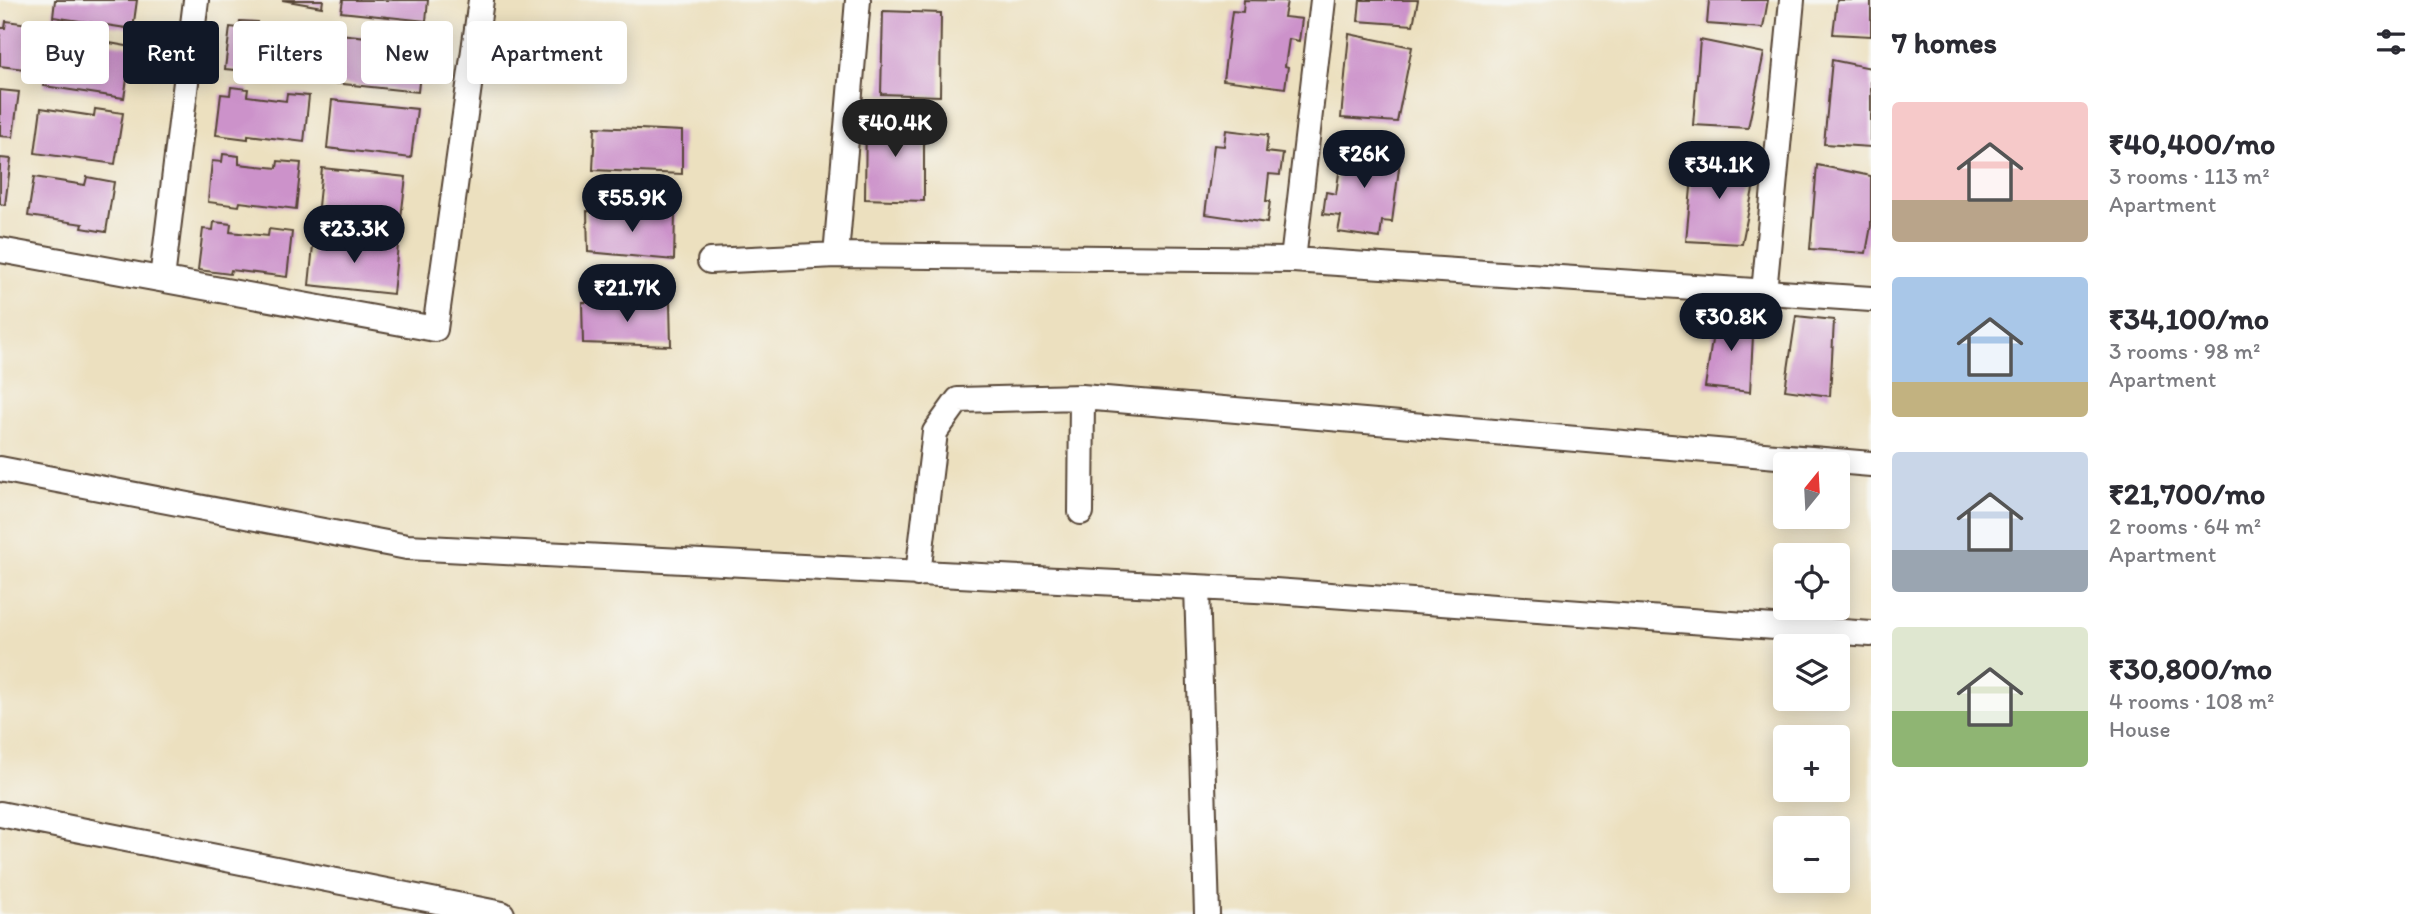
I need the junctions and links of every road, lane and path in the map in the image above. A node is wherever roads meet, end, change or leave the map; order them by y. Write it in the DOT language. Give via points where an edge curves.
graph roads {
  1 [pos="196,0"];
  2 [pos="481,0"];
  3 [pos="858,0"];
  4 [pos="1322,0"];
  5 [pos="1792,0"];
  6 [pos="0,250"];
  7 [pos="836,255"];
  8 [pos="1293,260"];
  9 [pos="710,261"];
  10 [pos="162,279"];
  11 [pos="1764,292"];
  12 [pos="1871,299"];
  13 [pos="1082,397"];
  14 [pos="1871,464"];
  15 [pos="0,469"];
  16 [pos="1081,512"];
  17 [pos="918,574"];
  18 [pos="1197,587"];
  19 [pos="1871,634"];
  20 [pos="0,814"];
  21 [pos="502,914"];
  22 [pos="1207,914"];
  1 -- 10 [label="street"];
  2 -- 10 [label="street" via="435,329"];
  3 -- 7 [label="street"];
  4 -- 8 [label="street"];
  5 -- 11 [label="street"];
  6 -- 10 [label="street"];
  7 -- 8 [label="street"];
  7 -- 9 [label="street"];
  8 -- 11 [label="street"];
  11 -- 12 [label="street"];
  13 -- 14 [label="street"];
  13 -- 16 [label="street"];
  13 -- 17 [label="street" via="958,400 935,432"];
  15 -- 17 [label="street" via="407,547"];
  17 -- 18 [label="street"];
  18 -- 19 [label="street"];
  18 -- 22 [label="street"];
  20 -- 21 [label="street"];
}
